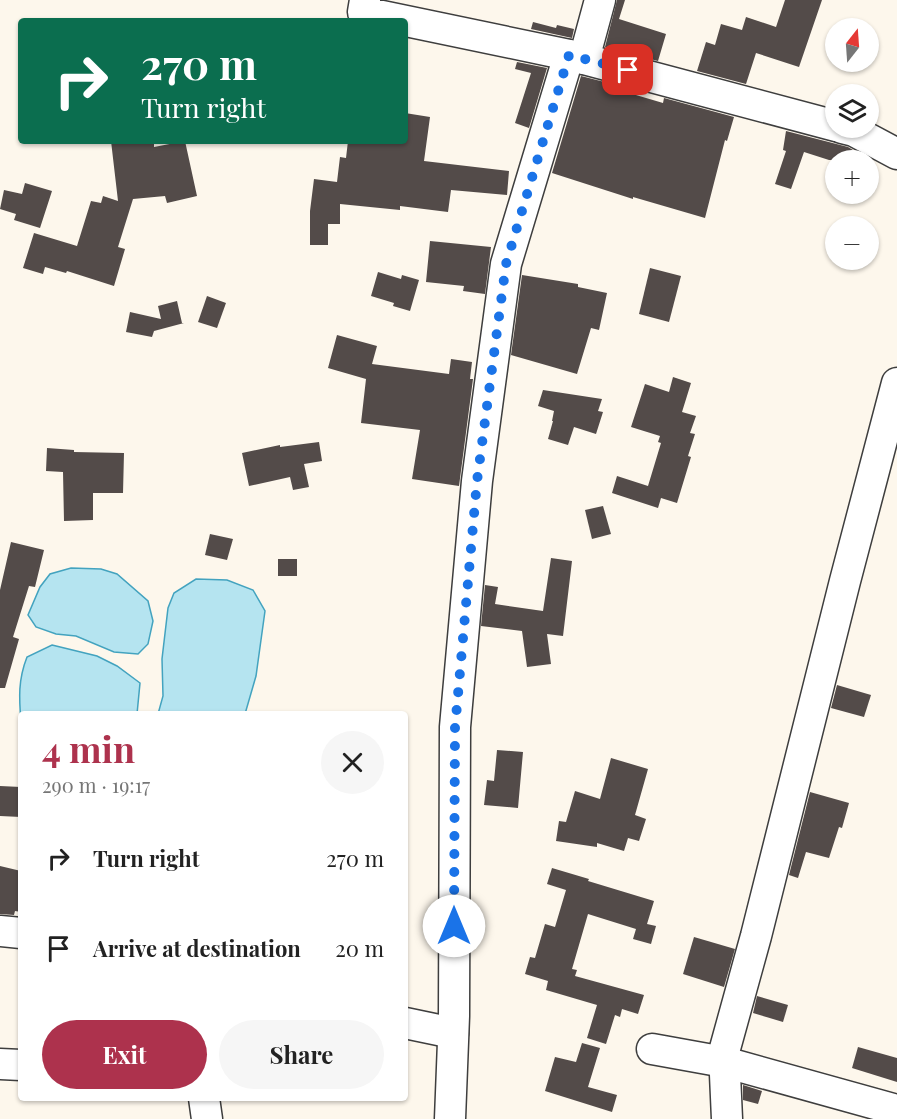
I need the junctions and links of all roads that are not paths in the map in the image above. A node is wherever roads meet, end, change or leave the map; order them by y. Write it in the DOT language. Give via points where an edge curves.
graph roads {
  1 [pos="365,0"];
  2 [pos="600,0"];
  3 [pos="391,18"];
  4 [pos="408,22"];
  5 [pos="576,57"];
  6 [pos="825,123"];
  7 [pos="867,138"];
  8 [pos="897,154"];
  9 [pos="897,383"];
  10 [pos="0,931"];
  11 [pos="18,933"];
  12 [pos="408,1024"];
  13 [pos="453,1034"];
  14 [pos="652,1049"];
  15 [pos="724,1062"];
  16 [pos="0,1064"];
  17 [pos="18,1065"];
  18 [pos="204,1101"];
  19 [pos="897,1110"];
  20 [pos="207,1119"];
  21 [pos="450,1119"];
  22 [pos="727,1119"];
  1 -- 3 [label="street" via="363,12"];
  2 -- 5 [label="street"];
  4 -- 5 [label="street"];
  5 -- 6 [label="street"];
  5 -- 13 [label="street" via="506,264 477,481 455,728"];
  7 -- 8 [label="street"];
  9 -- 15 [label="street"];
  10 -- 11 [label="street"];
  12 -- 13 [label="street"];
  13 -- 21 [label="street"];
  14 -- 15 [label="street"];
  15 -- 19 [label="street"];
  15 -- 22 [label="street"];
  16 -- 17 [label="street"];
  18 -- 20 [label="street"];
}
